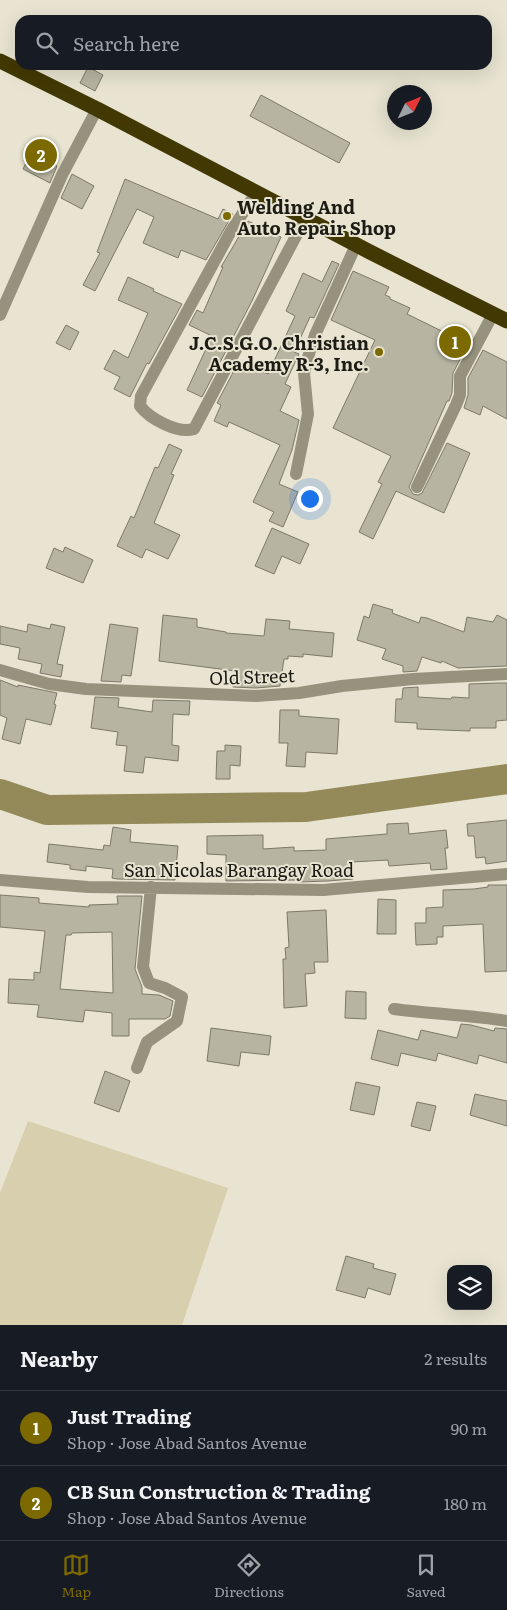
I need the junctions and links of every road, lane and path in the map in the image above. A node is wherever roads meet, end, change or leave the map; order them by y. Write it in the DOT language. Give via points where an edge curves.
graph roads {
  1 [pos="0,61"];
  2 [pos="15,68"];
  3 [pos="18,70"];
  4 [pos="97,109"];
  5 [pos="256,193"];
  6 [pos="305,219"];
  7 [pos="356,245"];
  8 [pos="492,314"];
  9 [pos="0,315"];
  10 [pos="507,321"];
  11 [pos="296,474"];
  12 [pos="417,487"];
  13 [pos="0,670"];
  14 [pos="507,674"];
  15 [pos="507,874"];
  16 [pos="0,880"];
  17 [pos="151,887"];
  18 [pos="394,1009"];
  19 [pos="507,1020"];
  20 [pos="137,1068"];
  1 -- 2 [label="highway"];
  3 -- 4 [label="highway"];
  4 -- 5 [label="highway"];
  4 -- 9 [label="street" via="62,175"];
  5 -- 6 [label="highway"];
  5 -- 6 [label="street" via="231,230 141,396 140,406 147,414 179,430 194,428"];
  6 -- 7 [label="highway"];
  7 -- 8 [label="highway"];
  7 -- 11 [label="street" via="315,336 304,373 308,414"];
  8 -- 10 [label="highway"];
  8 -- 12 [label="street" via="460,376 460,395"];
  13 -- 14 [label="street, Old Street" via="49,684 86,689 256,696 413,679"];
  15 -- 17 [label="street, San Nicolas Barangay Road" via="323,890"];
  16 -- 17 [label="street, San Nicolas Barangay Road" via="88,887"];
  17 -- 20 [label="street" via="144,967 146,977 149,983 182,997 177,1021 147,1042"];
  18 -- 19 [label="street"];
}
